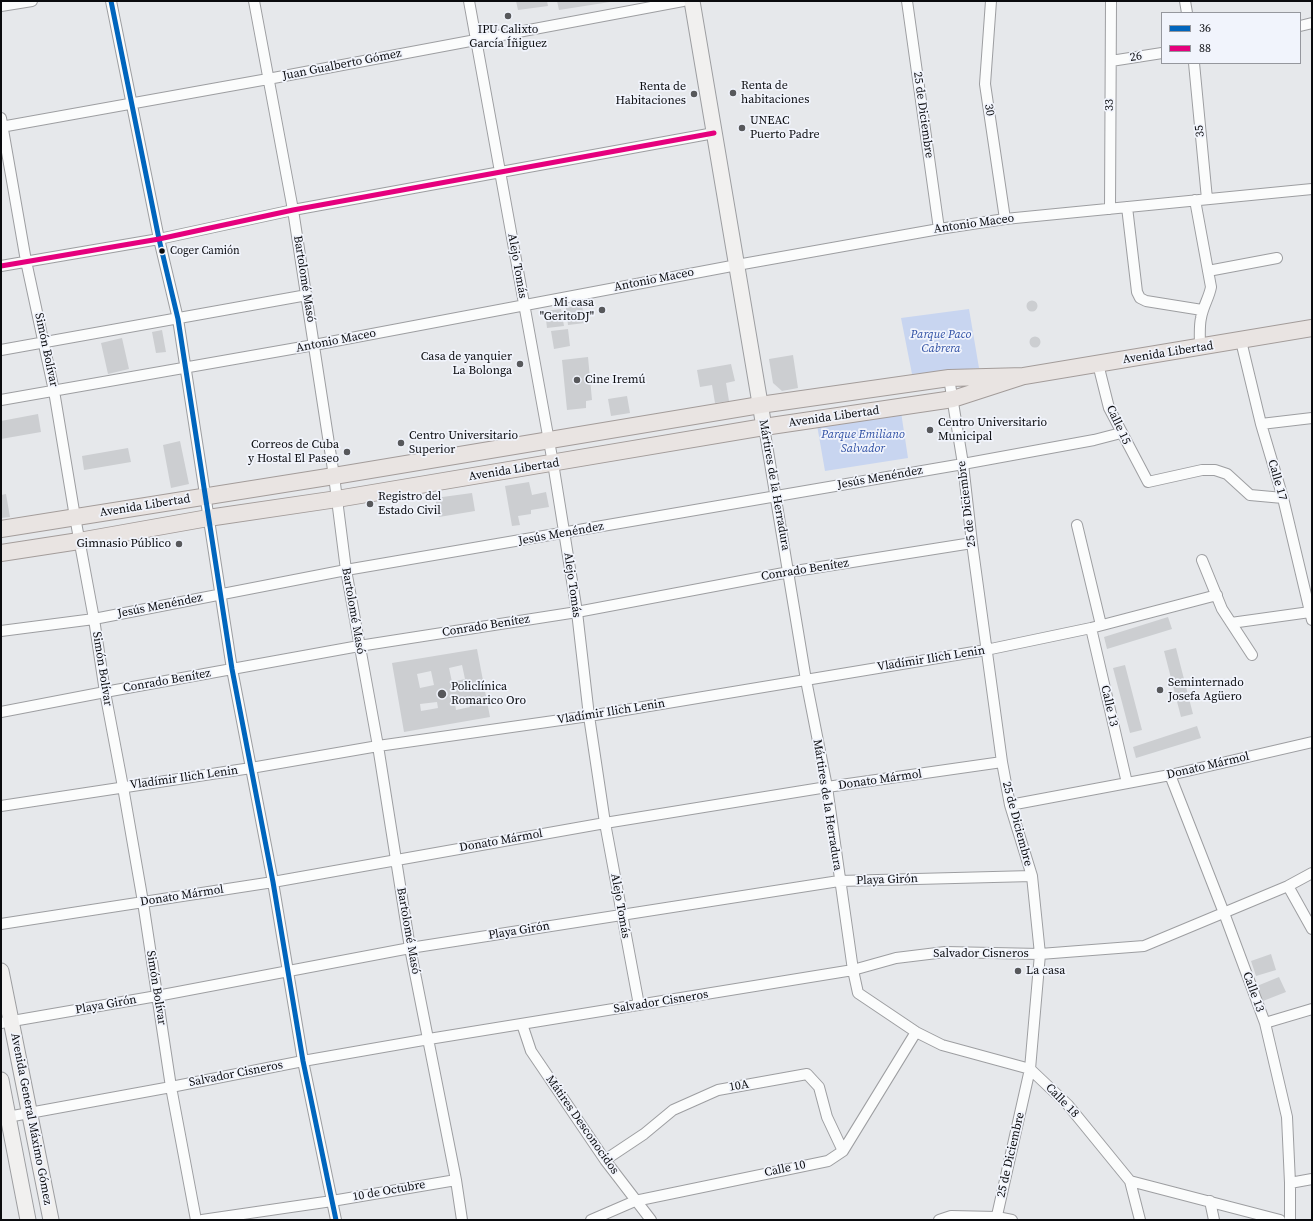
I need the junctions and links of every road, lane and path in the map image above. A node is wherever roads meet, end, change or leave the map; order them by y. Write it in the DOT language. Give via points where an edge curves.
graph roads {
  1 [pos="32,1"];
  2 [pos="111,1"];
  3 [pos="254,1"];
  4 [pos="469,1"];
  5 [pos="683,1"];
  6 [pos="692,1"];
  7 [pos="906,1"];
  8 [pos="991,1"];
  9 [pos="1111,1"];
  10 [pos="1185,1"];
  11 [pos="1,6"];
  12 [pos="1186,12"];
  13 [pos="1312,23"];
  14 [pos="1301,26"];
  15 [pos="475,39"];
  16 [pos="1161,53"];
  17 [pos="1111,61"];
  18 [pos="1194,64"];
  19 [pos="268,79"];
  20 [pos="130,103"];
  21 [pos="2,124"];
  22 [pos="714,133"];
  23 [pos="501,172"];
  24 [pos="1312,189"];
  25 [pos="1207,199"];
  26 [pos="1195,200"];
  27 [pos="1127,207"];
  28 [pos="1110,209"];
  29 [pos="293,210"];
  30 [pos="1005,219"];
  31 [pos="939,229"];
  32 [pos="159,239"];
  33 [pos="1277,258"];
  34 [pos="26,261"];
  35 [pos="737,265"];
  36 [pos="1,266"];
  37 [pos="1208,271"];
  38 [pos="307,295"];
  39 [pos="524,305"];
  40 [pos="1202,310"];
  41 [pos="178,319"];
  42 [pos="1312,328"];
  43 [pos="1241,341"];
  44 [pos="44,342"];
  45 [pos="314,345"];
  46 [pos="1200,347"];
  47 [pos="1,350"];
  48 [pos="1098,364"];
  49 [pos="185,368"];
  50 [pos="1024,376"];
  51 [pos="949,378"];
  52 [pos="54,391"];
  53 [pos="953,399"];
  54 [pos="1,400"];
  55 [pos="760,405"];
  56 [pos="1312,418"];
  57 [pos="1261,424"];
  58 [pos="764,427"];
  59 [pos="1121,433"];
  60 [pos="549,441"];
  61 [pos="553,464"];
  62 [pos="963,464"];
  63 [pos="334,476"];
  64 [pos="206,496"];
  65 [pos="776,496"];
  66 [pos="1283,498"];
  67 [pos="337,499"];
  68 [pos="75,517"];
  69 [pos="208,518"];
  70 [pos="1077,525"];
  71 [pos="1,529"];
  72 [pos="565,533"];
  73 [pos="79,541"];
  74 [pos="972,543"];
  75 [pos="1,553"];
  76 [pos="1202,560"];
  77 [pos="346,570"];
  78 [pos="789,572"];
  79 [pos="221,594"];
  80 [pos="1217,595"];
  81 [pos="577,612"];
  82 [pos="1311,616"];
  83 [pos="94,619"];
  84 [pos="1231,623"];
  85 [pos="1096,626"];
  86 [pos="1,631"];
  87 [pos="359,646"];
  88 [pos="986,650"];
  89 [pos="1252,655"];
  90 [pos="232,669"];
  91 [pos="806,680"];
  92 [pos="105,692"];
  93 [pos="1,712"];
  94 [pos="589,716"];
  95 [pos="1312,742"];
  96 [pos="378,746"];
  97 [pos="1002,762"];
  98 [pos="251,768"];
  99 [pos="1170,775"];
  100 [pos="1127,784"];
  101 [pos="123,787"];
  102 [pos="827,787"];
  103 [pos="1010,805"];
  104 [pos="1,806"];
  105 [pos="605,823"];
  106 [pos="395,859"];
  107 [pos="1312,873"];
  108 [pos="1032,876"];
  109 [pos="839,881"];
  110 [pos="273,882"];
  111 [pos="1288,886"];
  112 [pos="143,902"];
  113 [pos="1224,912"];
  114 [pos="622,915"];
  115 [pos="1,924"];
  116 [pos="1312,929"];
  117 [pos="410,948"];
  118 [pos="1040,954"];
  119 [pos="853,970"];
  120 [pos="1,971"];
  121 [pos="288,971"];
  122 [pos="157,996"];
  123 [pos="638,1006"];
  124 [pos="1312,1009"];
  125 [pos="6,1022"];
  126 [pos="1265,1023"];
  127 [pos="522,1024"];
  128 [pos="916,1032"];
  129 [pos="429,1039"];
  130 [pos="303,1061"];
  131 [pos="1030,1069"];
  132 [pos="1,1080"];
  133 [pos="172,1087"];
  134 [pos="30,1114"];
  135 [pos="5,1117"];
  136 [pos="843,1152"];
  137 [pos="605,1160"];
  138 [pos="1312,1178"];
  139 [pos="456,1180"];
  140 [pos="1130,1181"];
  141 [pos="1290,1183"];
  142 [pos="635,1200"];
  143 [pos="332,1201"];
  144 [pos="1210,1201"];
  145 [pos="996,1218"];
  146 [pos="28,1220"];
  147 [pos="51,1220"];
  148 [pos="196,1220"];
  149 [pos="202,1220"];
  150 [pos="336,1220"];
  151 [pos="462,1220"];
  152 [pos="591,1220"];
  153 [pos="650,1220"];
  154 [pos="939,1220"];
  155 [pos="1012,1220"];
  156 [pos="1140,1220"];
  157 [pos="1214,1220"];
  158 [pos="1280,1220"];
  159 [pos="1290,1220"];
  1 -- 11 [label="street"];
  2 -- 20 [label="street"];
  3 -- 19 [label="street, Bartolomé Masó"];
  4 -- 15 [label="street, Alejo Tomás"];
  5 -- 15 [label="street, Juan Gualberto Gómez"];
  6 -- 22 [label="street, Mártires de la Herradura"];
  7 -- 31 [label="street, 25 de Diciembre"];
  8 -- 30 [label="street, 30" via="985,84"];
  9 -- 17 [label="street, 33"];
  10 -- 12 [label="street"];
  13 -- 14 [label="street"];
  15 -- 19 [label="street, Juan Gualberto Gómez"];
  15 -- 23 [label="street, Alejo Tomás"];
  16 -- 17 [label="street, 26"];
  17 -- 28 [label="street, 33"];
  18 -- 25 [label="street, 35"];
  19 -- 20 [label="street, Juan Gualberto Gómez"];
  19 -- 29 [label="street, Bartolomé Masó"];
  20 -- 21 [label="street, Juan Gualberto Gómez"];
  20 -- 32 [label="street"];
  21 -- 34 [label="street, Simón Bolívar"];
  22 -- 23 [label="street"];
  22 -- 35 [label="street, Mártires de la Herradura"];
  23 -- 29 [label="street"];
  23 -- 39 [label="street, Alejo Tomás"];
  24 -- 25 [label="street, Antonio Maceo"];
  25 -- 26 [label="street, Antonio Maceo"];
  26 -- 27 [label="street, Antonio Maceo"];
  26 -- 37 [label="street"];
  27 -- 28 [label="street, Antonio Maceo"];
  27 -- 40 [label="street" via="1137,292 1140,298"];
  28 -- 30 [label="street, Antonio Maceo"];
  29 -- 32 [label="street"];
  29 -- 38 [label="street, Bartolomé Masó"];
  30 -- 31 [label="street, Antonio Maceo"];
  31 -- 35 [label="street, Antonio Maceo"];
  32 -- 34 [label="street"];
  32 -- 41 [label="street"];
  33 -- 37 [label="street"];
  34 -- 36 [label="street"];
  34 -- 44 [label="street, Simón Bolívar"];
  35 -- 39 [label="street, Antonio Maceo"];
  35 -- 55 [label="street, Mártires de la Herradura"];
  37 -- 40 [label="street" via="1210,295"];
  38 -- 41 [label="street"];
  38 -- 45 [label="street, Bartolomé Masó"];
  39 -- 45 [label="street, Antonio Maceo"];
  39 -- 60 [label="street, Alejo Tomás"];
  40 -- 46 [label="street"];
  41 -- 44 [label="street"];
  41 -- 49 [label="street"];
  42 -- 43 [label="main road, Avenida Libertad"];
  43 -- 46 [label="main road, Avenida Libertad"];
  43 -- 57 [label="street, Calle 17"];
  44 -- 47 [label="street"];
  44 -- 52 [label="street, Simón Bolívar"];
  45 -- 49 [label="street, Antonio Maceo"];
  45 -- 63 [label="street, Bartolomé Masó"];
  46 -- 48 [label="main road, Avenida Libertad"];
  48 -- 50 [label="main road, Avenida Libertad"];
  48 -- 59 [label="street, Calle 15" via="1109,408"];
  49 -- 52 [label="street, Antonio Maceo"];
  49 -- 64 [label="street"];
  50 -- 51 [label="main road, Avenida Libertad"];
  50 -- 53 [label="main road, Avenida Libertad"];
  51 -- 53 [label="street, 25 de Diciembre"];
  51 -- 55 [label="main road, Avenida Libertad"];
  52 -- 54 [label="street, Antonio Maceo"];
  52 -- 68 [label="street, Simón Bolívar"];
  53 -- 58 [label="main road, Avenida Libertad"];
  53 -- 62 [label="street, 25 de Diciembre"];
  55 -- 58 [label="street, Mártires de la Herradura"];
  55 -- 60 [label="main road, Avenida Libertad"];
  56 -- 57 [label="street"];
  57 -- 66 [label="street, Calle 17"];
  58 -- 61 [label="main road, Avenida Libertad"];
  58 -- 65 [label="street, Mártires de la Herradura"];
  59 -- 62 [label="street, Jesús Menéndez"];
  59 -- 66 [label="street, Calle 15" via="1148,482 1202,470 1215,470 1227,474 1250,495"];
  60 -- 61 [label="street, Alejo Tomás"];
  60 -- 63 [label="main road, Avenida Libertad"];
  61 -- 67 [label="main road, Avenida Libertad"];
  61 -- 72 [label="street, Alejo Tomás"];
  62 -- 65 [label="street, Jesús Menéndez"];
  62 -- 74 [label="street, 25 de Diciembre"];
  63 -- 64 [label="main road, Avenida Libertad"];
  63 -- 67 [label="street, Bartolomé Masó"];
  64 -- 68 [label="main road, Avenida Libertad"];
  64 -- 69 [label="street"];
  65 -- 72 [label="street, Jesús Menéndez"];
  65 -- 78 [label="street, Mártires de la Herradura"];
  66 -- 82 [label="street, Calle 17"];
  67 -- 69 [label="main road, Avenida Libertad"];
  67 -- 77 [label="street, Bartolomé Masó"];
  68 -- 71 [label="main road, Avenida Libertad"];
  68 -- 73 [label="street, Simón Bolívar"];
  69 -- 73 [label="main road, Avenida Libertad"];
  69 -- 79 [label="street"];
  70 -- 85 [label="street, Calle 13"];
  72 -- 77 [label="street, Jesús Menéndez"];
  72 -- 81 [label="street, Alejo Tomás"];
  73 -- 75 [label="main road, Avenida Libertad"];
  73 -- 83 [label="street, Simón Bolívar"];
  74 -- 78 [label="street, Conrado Benítez"];
  74 -- 88 [label="street, 25 de Diciembre"];
  76 -- 80 [label="street"];
  77 -- 79 [label="street, Jesús Menéndez"];
  77 -- 87 [label="street, Bartolomé Masó"];
  78 -- 81 [label="street, Conrado Benítez"];
  78 -- 91 [label="street, Mártires de la Herradura"];
  79 -- 83 [label="street, Jesús Menéndez"];
  79 -- 90 [label="street"];
  80 -- 84 [label="street"];
  80 -- 85 [label="street, Vladímir Ilich Lenin"];
  81 -- 87 [label="street, Conrado Benítez"];
  81 -- 94 [label="street, Alejo Tomás"];
  82 -- 84 [label="street"];
  83 -- 86 [label="street, Jesús Menéndez"];
  83 -- 92 [label="street, Simón Bolívar"];
  84 -- 89 [label="street"];
  85 -- 88 [label="street, Vladímir Ilich Lenin"];
  85 -- 100 [label="street, Calle 13"];
  87 -- 90 [label="street, Conrado Benítez"];
  87 -- 96 [label="street, Bartolomé Masó"];
  88 -- 91 [label="street, Vladímir Ilich Lenin"];
  88 -- 97 [label="street, 25 de Diciembre"];
  90 -- 92 [label="street, Conrado Benítez"];
  90 -- 98 [label="street"];
  91 -- 94 [label="street, Vladímir Ilich Lenin"];
  91 -- 102 [label="street, Mártires de la Herradura"];
  92 -- 93 [label="street, Conrado Benítez"];
  92 -- 101 [label="street, Simón Bolívar"];
  94 -- 96 [label="street, Vladímir Ilich Lenin"];
  94 -- 105 [label="street, Alejo Tomás"];
  95 -- 99 [label="street, Donato Mármol"];
  96 -- 98 [label="street, Vladímir Ilich Lenin"];
  96 -- 106 [label="street, Bartolomé Masó"];
  97 -- 102 [label="street, Donato Mármol"];
  97 -- 103 [label="street, 25 de Diciembre"];
  98 -- 101 [label="street, Vladímir Ilich Lenin"];
  98 -- 110 [label="street"];
  99 -- 100 [label="street, Donato Mármol"];
  99 -- 113 [label="street, Calle 13"];
  100 -- 103 [label="street, Donato Mármol"];
  101 -- 104 [label="street, Vladímir Ilich Lenin"];
  101 -- 112 [label="street, Simón Bolívar"];
  102 -- 105 [label="street, Donato Mármol"];
  102 -- 109 [label="street, Mártires de la Herradura"];
  103 -- 108 [label="street, 25 de Diciembre"];
  105 -- 106 [label="street, Donato Mármol"];
  105 -- 114 [label="street, Alejo Tomás"];
  106 -- 110 [label="street, Donato Mármol"];
  106 -- 117 [label="street, Bartolomé Masó"];
  107 -- 111 [label="street, Salvador Cisneros"];
  108 -- 109 [label="street, Playa Girón"];
  108 -- 118 [label="street, 25 de Diciembre"];
  109 -- 114 [label="street, Playa Girón"];
  109 -- 119 [label="street, Mártires de la Herradura"];
  110 -- 112 [label="street, Donato Mármol"];
  110 -- 121 [label="street"];
  111 -- 113 [label="street, Salvador Cisneros"];
  111 -- 116 [label="street"];
  112 -- 115 [label="street, Donato Mármol"];
  112 -- 122 [label="street, Simón Bolívar"];
  113 -- 118 [label="street, Salvador Cisneros" via="1144,946"];
  113 -- 126 [label="street, Calle 13"];
  114 -- 117 [label="street, Playa Girón"];
  114 -- 123 [label="street, Alejo Tomás"];
  117 -- 121 [label="street, Playa Girón"];
  117 -- 129 [label="street, Bartolomé Masó"];
  118 -- 119 [label="street, Salvador Cisneros" via="945,952 896,958"];
  118 -- 131 [label="street, 25 de Diciembre"];
  119 -- 123 [label="street, Salvador Cisneros"];
  119 -- 128 [label="street, Calle 18" via="858,993"];
  120 -- 125 [label="street, Avenida General Máximo Gómez"];
  121 -- 122 [label="street, Playa Girón"];
  121 -- 130 [label="street"];
  122 -- 125 [label="street, Playa Girón"];
  122 -- 133 [label="street, Simón Bolívar"];
  123 -- 127 [label="street, Salvador Cisneros"];
  124 -- 126 [label="street"];
  125 -- 134 [label="street, Avenida General Máximo Gómez"];
  126 -- 141 [label="street, Calle 13" via="1287,1117"];
  127 -- 129 [label="street, Salvador Cisneros"];
  127 -- 137 [label="street, Mátires Desconocidos" via="531,1051"];
  128 -- 131 [label="street, Calle 18" via="942,1045"];
  128 -- 136 [label="street"];
  129 -- 130 [label="street, Salvador Cisneros"];
  129 -- 139 [label="street, Bartolomé Masó"];
  130 -- 133 [label="street, Salvador Cisneros"];
  130 -- 143 [label="street"];
  131 -- 140 [label="street, Calle 18" via="1068,1106"];
  131 -- 145 [label="street, 25 de Diciembre"];
  132 -- 135 [label="street, Avenida General Máximo Gómez"];
  133 -- 134 [label="street, Salvador Cisneros"];
  133 -- 148 [label="street, Simón Bolívar"];
  134 -- 135 [label="street, Salvador Cisneros"];
  134 -- 147 [label="street, Avenida General Máximo Gómez"];
  135 -- 146 [label="street, Avenida General Máximo Gómez"];
  136 -- 137 [label="street, 10A" via="827,1117 819,1087 807,1074 718,1090 673,1110 644,1134"];
  136 -- 142 [label="street, Calle 10" via="828,1161"];
  137 -- 142 [label="street, Mátires Desconocidos"];
  138 -- 141 [label="street"];
  139 -- 143 [label="street, 10 de Octubre"];
  139 -- 151 [label="street, Bartolomé Masó"];
  140 -- 144 [label="street"];
  140 -- 156 [label="street"];
  141 -- 159 [label="street, Calle 13"];
  142 -- 152 [label="street, Calle 10"];
  142 -- 153 [label="street, Mátires Desconocidos"];
  143 -- 149 [label="street, 10 de Octubre"];
  143 -- 150 [label="street"];
  144 -- 157 [label="street"];
  144 -- 158 [label="street"];
  145 -- 154 [label="street" via="951,1216"];
  145 -- 155 [label="street"];
}
